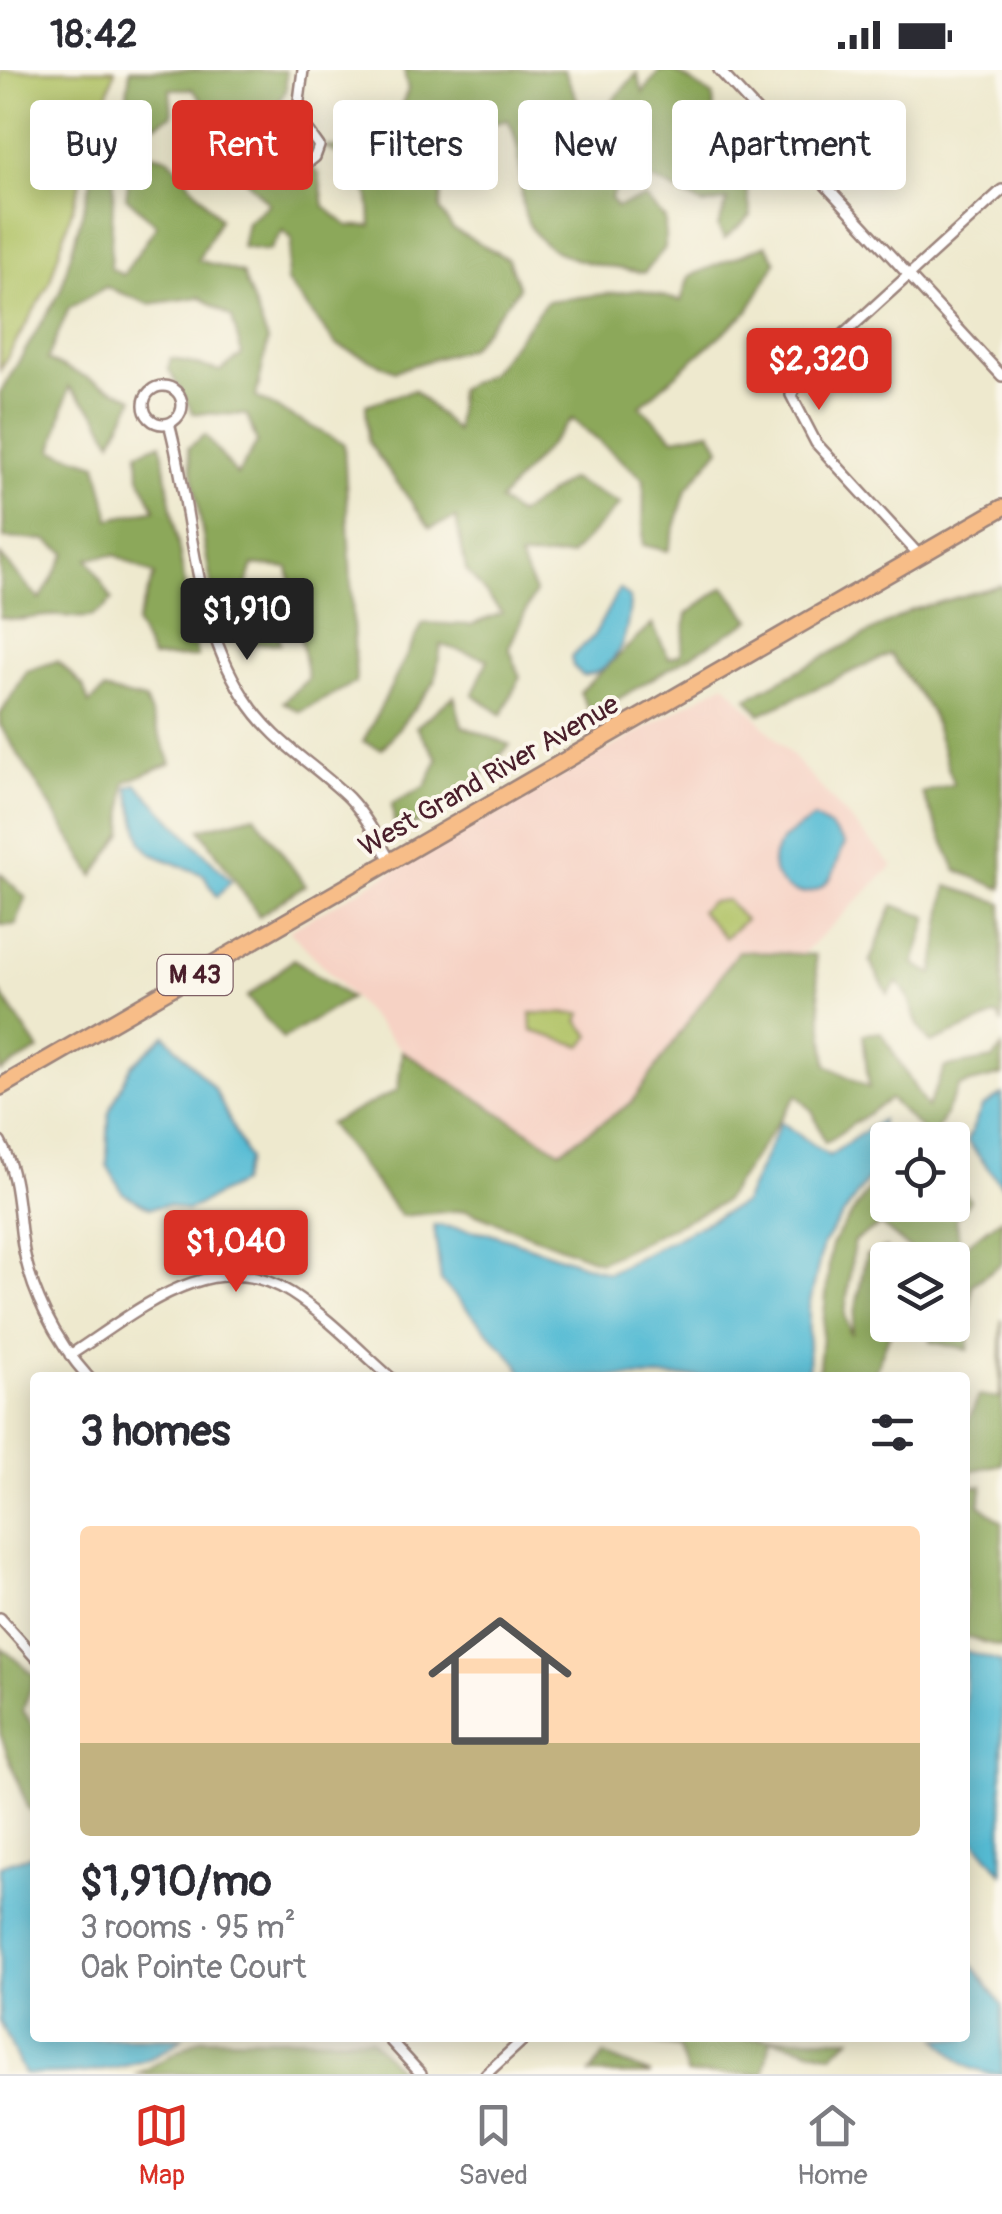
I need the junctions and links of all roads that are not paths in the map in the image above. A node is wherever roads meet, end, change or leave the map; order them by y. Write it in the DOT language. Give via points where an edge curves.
graph roads {
  1 [pos="303,70"];
  2 [pos="720,70"];
  3 [pos="300,100"];
  4 [pos="299,118"];
  5 [pos="1002,190"];
  6 [pos="912,276"];
  7 [pos="1002,376"];
  8 [pos="169,424"];
  9 [pos="1002,508"];
  10 [pos="920,556"];
  11 [pos="390,862"];
  12 [pos="0,1087"];
  13 [pos="0,1142"];
  14 [pos="70,1355"];
  15 [pos="84,1372"];
  16 [pos="384,1372"];
  17 [pos="0,1618"];
  18 [pos="30,1651"];
  19 [pos="392,2042"];
  20 [pos="520,2042"];
  21 [pos="421,2074"];
  22 [pos="486,2074"];
  1 -- 3 [label="street"];
  2 -- 6 [label="street"];
  4 -- 4 [label="street" via="319,146 301,168 291,162"];
  5 -- 6 [label="street"];
  6 -- 7 [label="street"];
  6 -- 10 [label="street" via="809,366 791,395 823,452"];
  8 -- 8 [label="street" via="182,402 160,386 148,394 144,409 152,421"];
  8 -- 11 [label="street" via="193,554 226,666 266,728 358,808"];
  9 -- 10 [label="main road, West Grand River Avenue / M 43"];
  10 -- 11 [label="main road, West Grand River Avenue / M 43"];
  11 -- 12 [label="main road, West Grand River Avenue / M 43"];
  13 -- 14 [label="street" via="18,1184 35,1289"];
  14 -- 15 [label="street"];
  14 -- 16 [label="street" via="170,1291 198,1279 238,1276 265,1280 295,1296"];
  17 -- 18 [label="street"];
  19 -- 21 [label="street"];
  20 -- 22 [label="street"];
}
